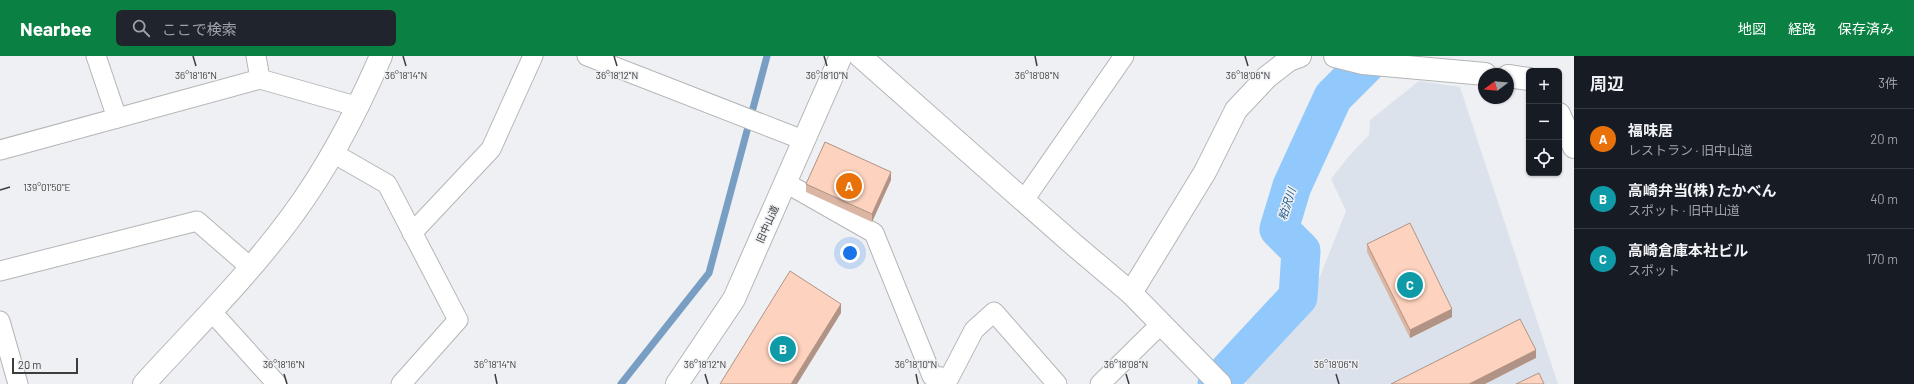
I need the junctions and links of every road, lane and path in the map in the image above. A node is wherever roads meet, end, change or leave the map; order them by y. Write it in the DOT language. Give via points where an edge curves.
graph roads {
  1 [pos="96,56"];
  2 [pos="256,56"];
  3 [pos="381,56"];
  4 [pos="533,56"];
  5 [pos="587,56"];
  6 [pos="841,56"];
  7 [pos="860,56"];
  8 [pos="1124,56"];
  9 [pos="1300,56"];
  10 [pos="1335,56"];
  11 [pos="1478,73"];
  12 [pos="1514,77"];
  13 [pos="1526,79"];
  14 [pos="260,80"];
  15 [pos="359,107"];
  16 [pos="118,118"];
  17 [pos="1562,121"];
  18 [pos="803,140"];
  19 [pos="1574,147"];
  20 [pos="0,150"];
  21 [pos="333,153"];
  22 [pos="786,183"];
  23 [pos="1024,200"];
  24 [pos="412,233"];
  25 [pos="250,267"];
  26 [pos="0,271"];
  27 [pos="1131,293"];
  28 [pos="211,311"];
  29 [pos="0,321"];
  30 [pos="1162,324"];
  31 [pos="18,384"];
  32 [pos="144,384"];
  33 [pos="277,384"];
  34 [pos="400,384"];
  35 [pos="677,384"];
  36 [pos="1057,384"];
  37 [pos="1100,384"];
  38 [pos="1220,384"];
  1 -- 16 [label="street"];
  2 -- 14 [label="street"];
  3 -- 15 [label="street"];
  4 -- 24 [label="street" via="491,149"];
  5 -- 18 [label="street"];
  6 -- 18 [label="street, 旧中山道"];
  7 -- 23 [label="street"];
  8 -- 23 [label="street"];
  9 -- 27 [label="street" via="1289,60 1267,77 1236,110 1205,172"];
  10 -- 11 [label="street" via="1363,63"];
  12 -- 13 [label="street"];
  14 -- 15 [label="street"];
  14 -- 16 [label="street"];
  15 -- 21 [label="street"];
  16 -- 20 [label="street"];
  17 -- 19 [label="street"];
  18 -- 22 [label="street, 旧中山道"];
  21 -- 24 [label="street" via="387,184"];
  21 -- 25 [label="street" via="294,213"];
  22 -- 35 [label="street, 旧中山道" via="734,299"];
  22 -- 36 [label="street" via="874,233 932,376 949,378 974,330 994,312"];
  23 -- 27 [label="street"];
  24 -- 34 [label="street" via="458,320"];
  25 -- 26 [label="street" via="197,221"];
  25 -- 28 [label="street"];
  27 -- 30 [label="street"];
  28 -- 32 [label="street"];
  28 -- 33 [label="street"];
  29 -- 31 [label="street"];
  30 -- 37 [label="street"];
  30 -- 38 [label="street"];
}
